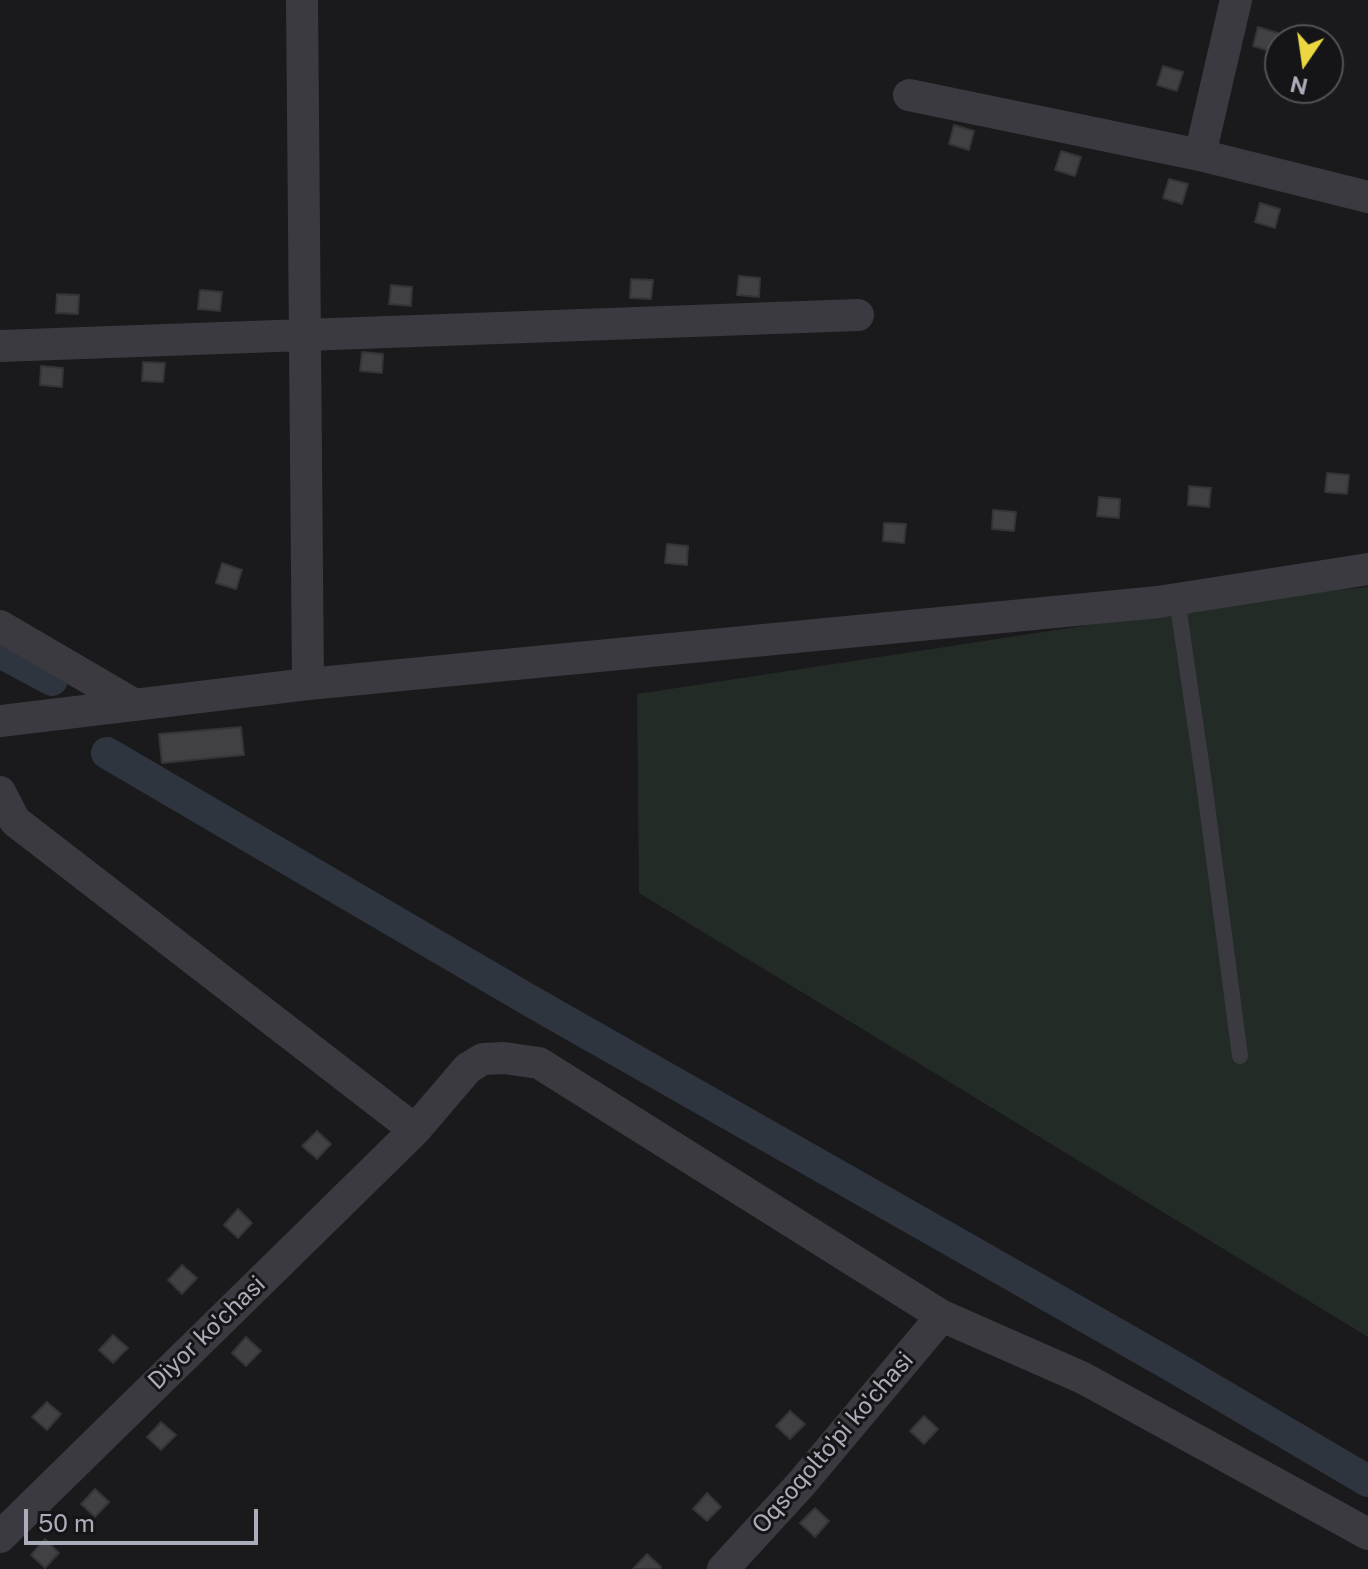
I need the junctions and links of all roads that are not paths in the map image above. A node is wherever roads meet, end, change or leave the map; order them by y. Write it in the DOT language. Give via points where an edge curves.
graph roads {
  1 [pos="302,0"];
  2 [pos="1236,0"];
  3 [pos="909,95"];
  4 [pos="1200,155"];
  5 [pos="1368,197"];
  6 [pos="858,315"];
  7 [pos="305,334"];
  8 [pos="0,346"];
  9 [pos="1368,569"];
  10 [pos="1177,599"];
  11 [pos="0,626"];
  12 [pos="308,684"];
  13 [pos="135,705"];
  14 [pos="0,721"];
  15 [pos="0,792"];
  16 [pos="1240,1056"];
  17 [pos="415,1130"];
  18 [pos="942,1316"];
  19 [pos="1368,1534"];
  20 [pos="0,1537"];
  21 [pos="723,1569"];
  1 -- 7 [label="street"];
  2 -- 4 [label="street"];
  3 -- 4 [label="street"];
  4 -- 5 [label="street"];
  6 -- 7 [label="street"];
  7 -- 8 [label="street"];
  7 -- 12 [label="street"];
  9 -- 10 [label="street"];
  10 -- 12 [label="street"];
  10 -- 16 [label="lane"];
  11 -- 13 [label="street"];
  12 -- 13 [label="street"];
  13 -- 14 [label="street"];
  15 -- 17 [label="street" via="15,821"];
  17 -- 18 [label="street, Diyor ko'chasi" via="468,1068 483,1059 539,1063"];
  17 -- 20 [label="street, Diyor ko'chasi"];
  18 -- 19 [label="street" via="1083,1378"];
  18 -- 21 [label="street, Oqsoqolto'pi ko'chasi"];
}
